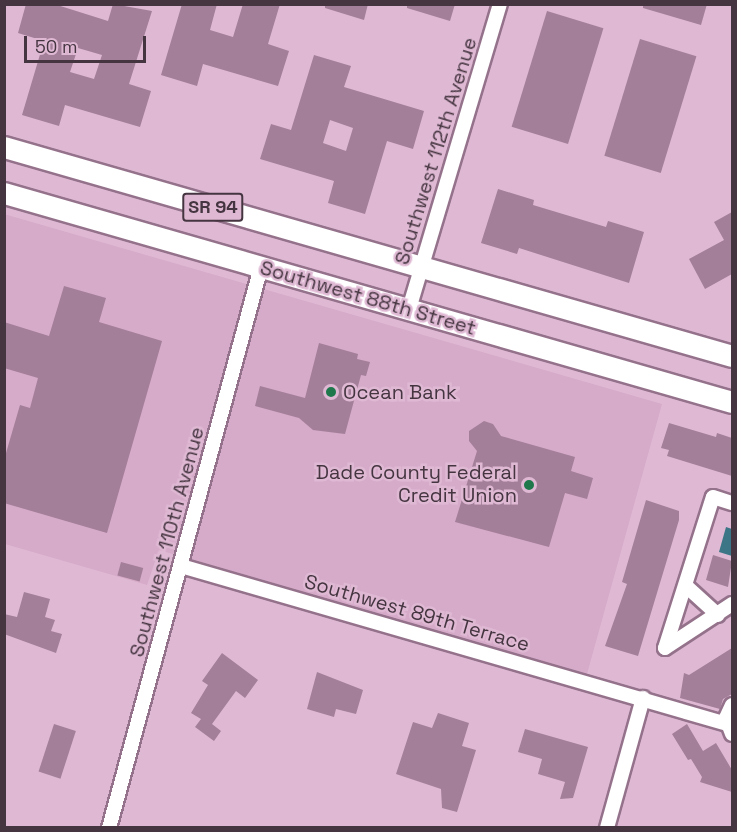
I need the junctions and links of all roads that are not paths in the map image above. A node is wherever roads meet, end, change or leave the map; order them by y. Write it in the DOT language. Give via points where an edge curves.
graph roads {
  1 [pos="500,4"];
  2 [pos="4,147"];
  3 [pos="4,193"];
  4 [pos="261,267"];
  5 [pos="421,267"];
  6 [pos="409,309"];
  7 [pos="732,356"];
  8 [pos="732,402"];
  9 [pos="732,503"];
  10 [pos="181,566"];
  11 [pos="686,586"];
  12 [pos="732,604"];
  13 [pos="718,615"];
  14 [pos="643,698"];
  15 [pos="732,705"];
  16 [pos="730,729"];
  17 [pos="109,828"];
  18 [pos="607,828"];
  1 -- 5 [label="street, Southwest 112th Avenue"];
  2 -- 5 [label="main road, SR 94"];
  3 -- 4 [label="main road, Southwest 88th Street / SR 94"];
  4 -- 6 [label="main road, Southwest 88th Street / SR 94"];
  4 -- 10 [label="street, Southwest 110th Avenue"];
  5 -- 6 [label="street, Southwest 112th Avenue"];
  5 -- 7 [label="main road, SR 94"];
  6 -- 8 [label="main road, Southwest 88th Street / SR 94"];
  9 -- 11 [label="street" via="713,497"];
  10 -- 14 [label="street, Southwest 89th Terrace"];
  10 -- 17 [label="street, Southwest 110th Avenue"];
  11 -- 13 [label="street"];
  11 -- 13 [label="street" via="665,648"];
  12 -- 13 [label="street"];
  14 -- 16 [label="street, Southwest 89th Terrace"];
  14 -- 18 [label="street"];
  15 -- 16 [label="street"];
}
